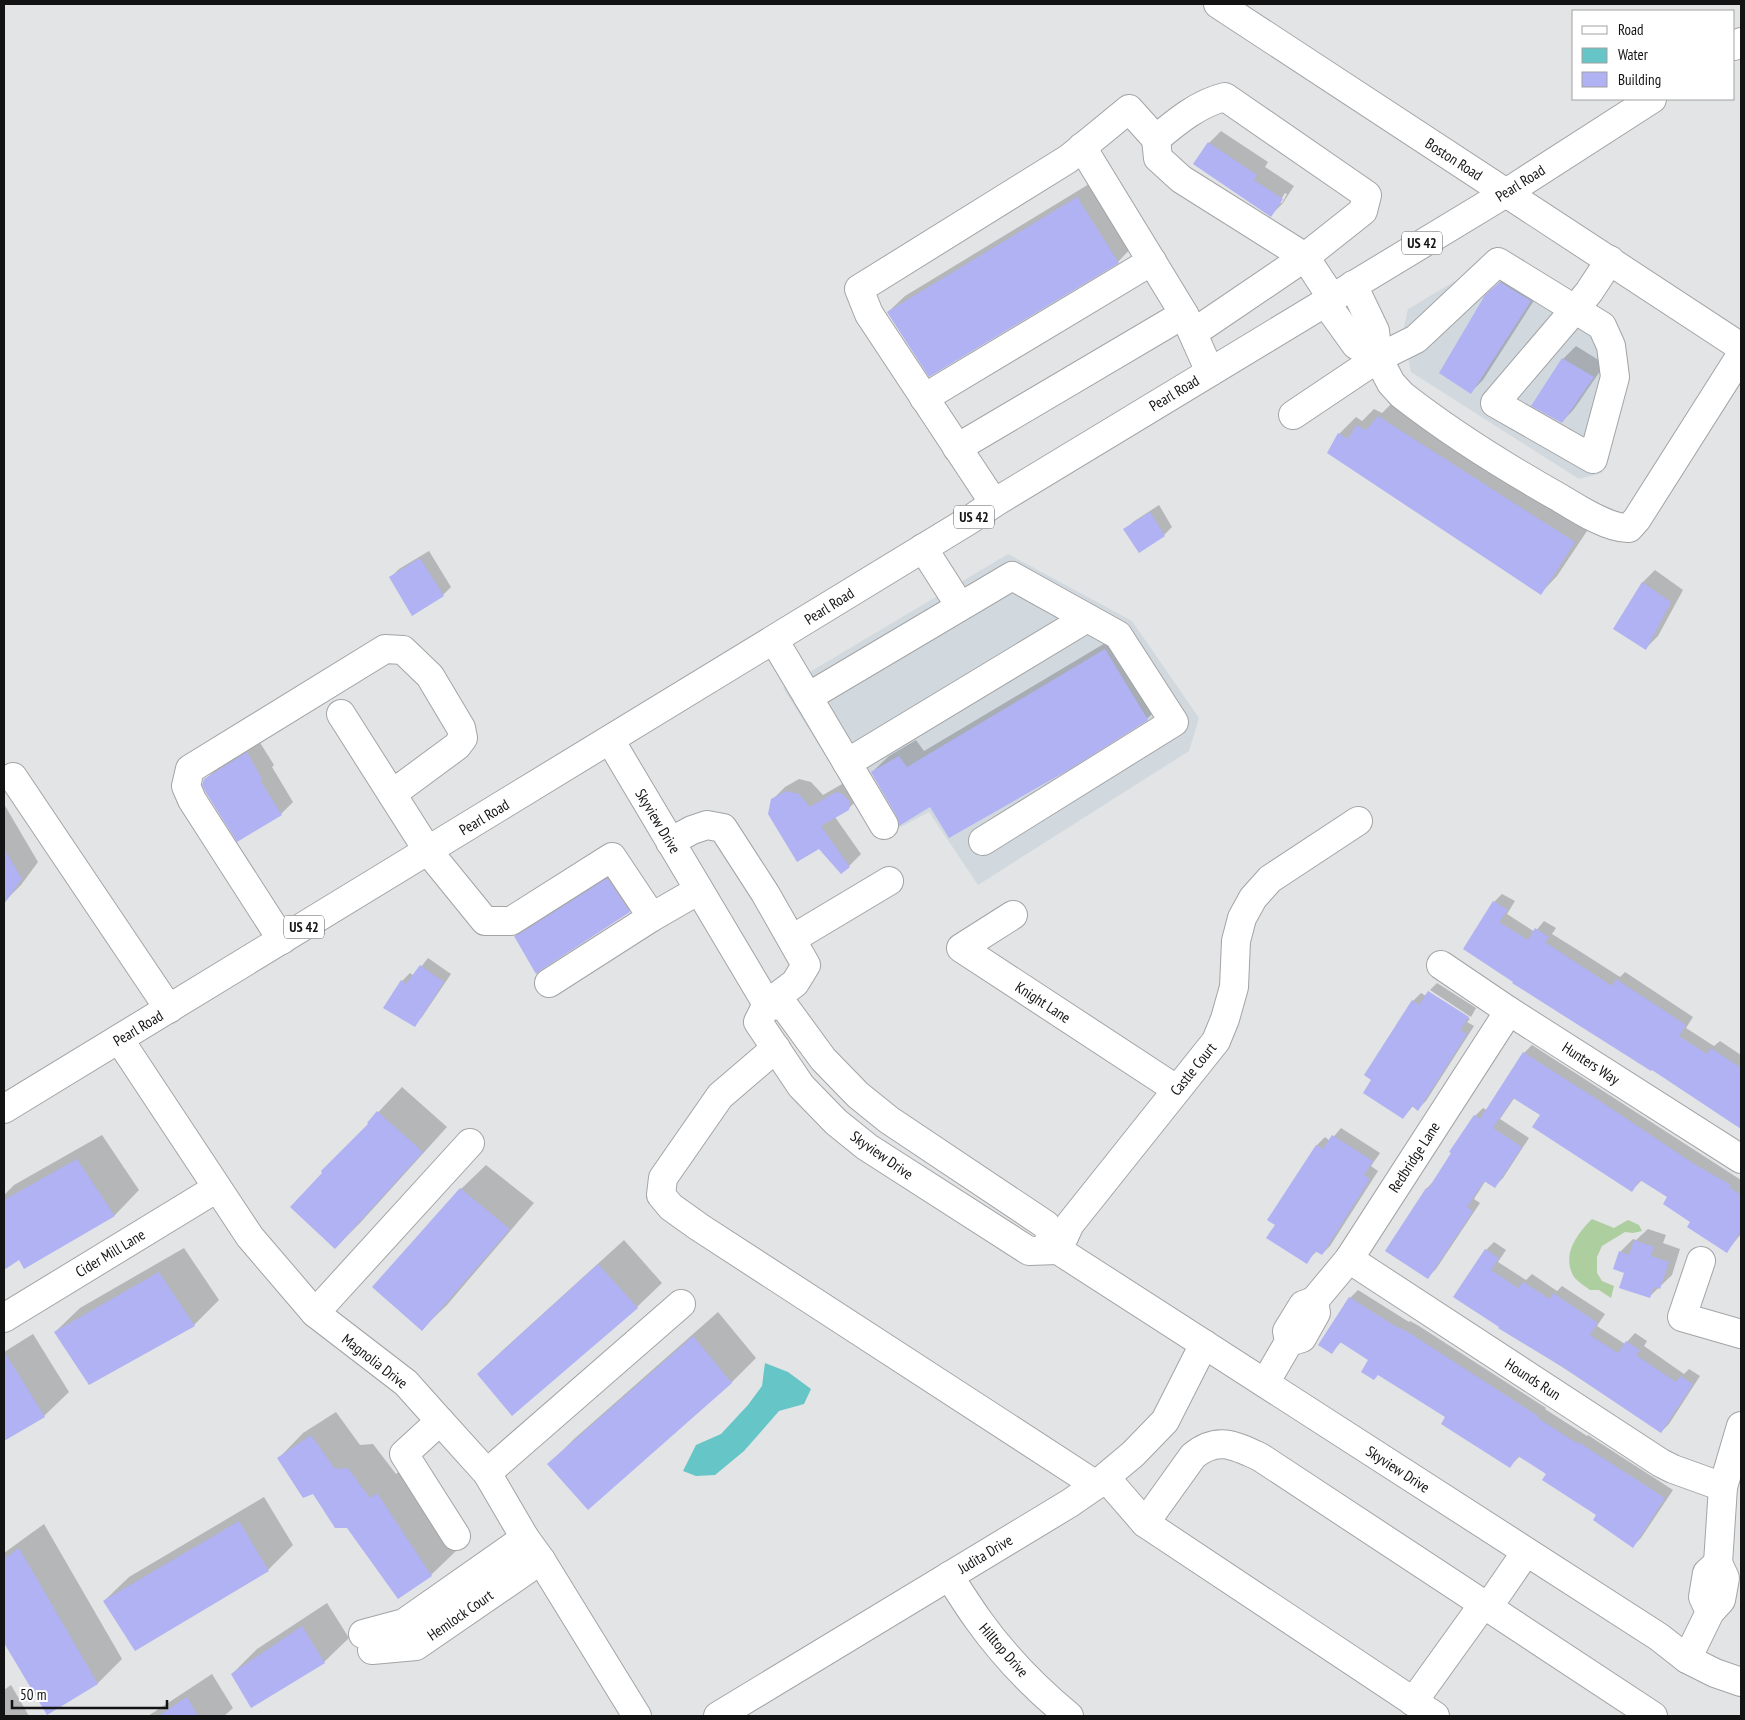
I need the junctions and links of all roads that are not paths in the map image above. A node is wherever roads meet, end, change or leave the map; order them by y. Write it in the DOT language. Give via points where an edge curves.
graph roads {
  1 [pos="1218,4"];
  2 [pos="1650,100"];
  3 [pos="1156,139"];
  4 [pos="1082,147"];
  5 [pos="1506,193"];
  6 [pos="1305,257"];
  7 [pos="1610,260"];
  8 [pos="1152,261"];
  9 [pos="1336,295"];
  10 [pos="1576,308"];
  11 [pos="1189,324"];
  12 [pos="1741,347"];
  13 [pos="1741,355"];
  14 [pos="1378,358"];
  15 [pos="1210,372"];
  16 [pos="924,398"];
  17 [pos="1293,415"];
  18 [pos="957,448"];
  19 [pos="994,503"];
  20 [pos="923,548"];
  21 [pos="960,606"];
  22 [pos="1087,618"];
  23 [pos="774,640"];
  24 [pos="808,697"];
  25 [pos="341,714"];
  26 [pos="610,740"];
  27 [pos="847,763"];
  28 [pos="13,777"];
  29 [pos="392,794"];
  30 [pos="1358,821"];
  31 [pos="884,825"];
  32 [pos="983,841"];
  33 [pos="670,842"];
  34 [pos="428,851"];
  35 [pos="889,881"];
  36 [pos="699,890"];
  37 [pos="1013,915"];
  38 [pos="652,917"];
  39 [pos="792,939"];
  40 [pos="282,940"];
  41 [pos="1441,965"];
  42 [pos="549,983"];
  43 [pos="767,1004"];
  44 [pos="169,1009"];
  45 [pos="1509,1011"];
  46 [pos="119,1039"];
  47 [pos="776,1048"];
  48 [pos="1176,1089"];
  49 [pos="4,1109"];
  50 [pos="470,1143"];
  51 [pos="1741,1159"];
  52 [pos="217,1188"];
  53 [pos="1058,1250"];
  54 [pos="1349,1259"];
  55 [pos="1701,1261"];
  56 [pos="681,1304"];
  57 [pos="315,1313"];
  58 [pos="4,1318"];
  59 [pos="1741,1334"];
  60 [pos="1204,1344"];
  61 [pos="1265,1383"];
  62 [pos="440,1420"];
  63 [pos="1741,1426"];
  64 [pos="487,1473"];
  65 [pos="1101,1481"];
  66 [pos="1729,1495"];
  67 [pos="1145,1523"];
  68 [pos="456,1536"];
  69 [pos="524,1538"];
  70 [pos="1526,1552"];
  71 [pos="541,1560"];
  72 [pos="949,1576"];
  73 [pos="1486,1606"];
  74 [pos="1687,1659"];
  75 [pos="1741,1682"];
  76 [pos="1424,1709"];
  77 [pos="637,1716"];
  78 [pos="718,1716"];
  79 [pos="1068,1716"];
  80 [pos="1653,1716"];
  1 -- 5 [label="street, Boston Road"];
  2 -- 5 [label="street, Pearl Road / US 42"];
  3 -- 4 [label="street" via="1129,109"];
  3 -- 6 [label="street" via="1158,158 1181,179"];
  3 -- 6 [label="street" via="1179,119 1225,97 1367,195 1363,211"];
  4 -- 8 [label="street"];
  4 -- 16 [label="street" via="1068,159 859,289 869,314"];
  5 -- 7 [label="street, Boston Road"];
  5 -- 9 [label="street, Pearl Road / US 42"];
  6 -- 9 [label="street"];
  6 -- 11 [label="street"];
  7 -- 10 [label="street"];
  7 -- 12 [label="street, Boston Road"];
  8 -- 11 [label="street"];
  8 -- 16 [label="street"];
  9 -- 14 [label="street" via="1374,332"];
  9 -- 15 [label="street, Pearl Road / US 42"];
  10 -- 10 [label="street" via="1495,403 1593,459 1615,377 1611,346 1602,326"];
  10 -- 14 [label="street" via="1498,262 1416,339"];
  11 -- 15 [label="street"];
  11 -- 18 [label="street"];
  13 -- 14 [label="street" via="1637,519 1629,528 1620,529 1526,479 1423,412 1391,383"];
  14 -- 17 [label="street"];
  15 -- 19 [label="street, Pearl Road / US 42"];
  16 -- 18 [label="street"];
  18 -- 19 [label="street"];
  19 -- 20 [label="street, Pearl Road / US 42"];
  20 -- 21 [label="street"];
  20 -- 23 [label="street, Pearl Road / US 42"];
  21 -- 22 [label="street" via="1012,576"];
  21 -- 24 [label="street"];
  22 -- 27 [label="street"];
  22 -- 32 [label="street" via="1118,635 1174,722"];
  23 -- 24 [label="street"];
  23 -- 26 [label="street, Pearl Road / US 42"];
  24 -- 27 [label="street"];
  25 -- 29 [label="street"];
  26 -- 33 [label="street, Skyview Drive"];
  26 -- 34 [label="street, Pearl Road / US 42"];
  27 -- 31 [label="street"];
  28 -- 44 [label="street"];
  29 -- 34 [label="street"];
  29 -- 40 [label="street" via="457,746 463,738 461,728 430,676 403,650 385,649 190,769 186,786 192,800"];
  30 -- 48 [label="street, Castle Court" via="1270,879 1253,898 1242,918 1236,941 1234,987 1225,1019 1216,1041"];
  33 -- 36 [label="street, Skyview Drive"];
  33 -- 39 [label="street" via="707,825 724,828"];
  34 -- 38 [label="street" via="485,921 511,921 612,857"];
  34 -- 40 [label="street, Pearl Road / US 42"];
  35 -- 39 [label="street"];
  36 -- 38 [label="street"];
  36 -- 43 [label="street, Skyview Drive"];
  37 -- 48 [label="street, Knight Lane" via="961,948"];
  38 -- 42 [label="street"];
  39 -- 43 [label="street" via="806,964 795,984"];
  40 -- 44 [label="street, Pearl Road / US 42"];
  41 -- 45 [label="street, Hunters Way"];
  43 -- 47 [label="street, Skyview Drive" via="758,1022"];
  43 -- 53 [label="street" via="786,1007 823,1059 858,1095 889,1120 1046,1225"];
  44 -- 46 [label="street, Pearl Road / US 42"];
  45 -- 51 [label="street, Hunters Way"];
  45 -- 54 [label="street, Redbridge Lane"];
  46 -- 49 [label="street, Pearl Road / US 42"];
  46 -- 52 [label="street, Magnolia Drive"];
  47 -- 53 [label="street, Skyview Drive" via="801,1086 866,1147 1029,1251"];
  47 -- 65 [label="street" via="720,1096 663,1178 661,1195 671,1207 699,1226"];
  48 -- 53 [label="street, Castle Court" via="1070,1224"];
  50 -- 57 [label="street"];
  52 -- 57 [label="street, Magnolia Drive" via="250,1237"];
  52 -- 58 [label="street, Cider Mill Lane"];
  53 -- 60 [label="street, Skyview Drive"];
  54 -- 61 [label="street, Redbridge Lane" via="1314,1301 1303,1305 1287,1331 1290,1342"];
  54 -- 66 [label="street, Hounds Run" via="1661,1463"];
  55 -- 59 [label="street" via="1682,1317"];
  56 -- 64 [label="street"];
  57 -- 62 [label="street, Magnolia Drive" via="406,1383"];
  60 -- 61 [label="street, Skyview Drive"];
  60 -- 65 [label="street, Judita Drive" via="1165,1421 1134,1454"];
  61 -- 70 [label="street, Skyview Drive"];
  62 -- 64 [label="street, Magnolia Drive"];
  62 -- 68 [label="street" via="404,1454"];
  63 -- 66 [label="street"];
  64 -- 69 [label="street, Magnolia Drive"];
  65 -- 67 [label="street"];
  65 -- 72 [label="street, Judita Drive"];
  66 -- 74 [label="street" via="1718,1562 1725,1578 1721,1600 1710,1612"];
  67 -- 73 [label="street" via="1192,1456 1215,1444 1235,1446 1260,1457"];
  67 -- 76 [label="street"];
  69 -- 71 [label="street, Magnolia Drive"];
  69 -- 71 [label="street, Hemlock Court" via="404,1623 368,1642 416,1646"];
  70 -- 73 [label="street"];
  70 -- 74 [label="street, Skyview Drive" via="1659,1637"];
  71 -- 77 [label="street, Magnolia Drive"];
  72 -- 78 [label="street, Judita Drive"];
  72 -- 79 [label="street, Hilltop Drive" via="978,1621 1007,1657"];
  73 -- 76 [label="street" via="1477,1613"];
  73 -- 80 [label="street"];
  74 -- 75 [label="street, Skyview Drive"];
}
